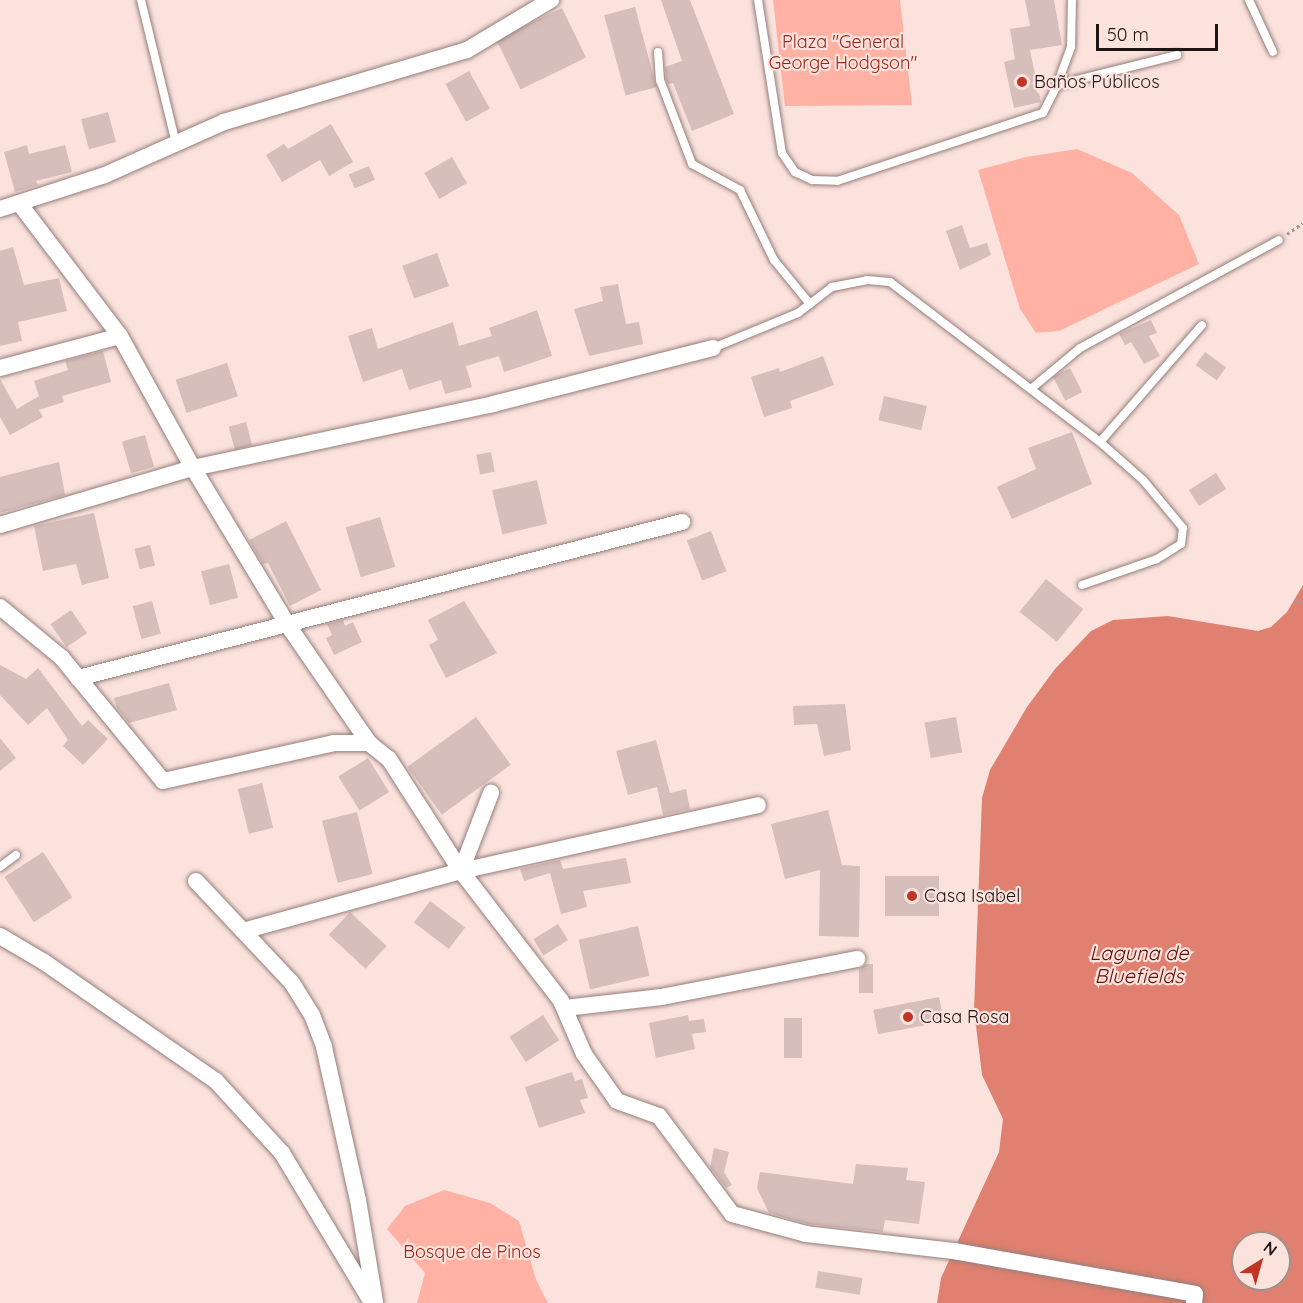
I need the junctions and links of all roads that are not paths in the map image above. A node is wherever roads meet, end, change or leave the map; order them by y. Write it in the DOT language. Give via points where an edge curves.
graph roads {
  1 [pos="141,0"];
  2 [pos="551,0"];
  3 [pos="758,0"];
  4 [pos="1072,0"];
  5 [pos="1249,0"];
  6 [pos="658,52"];
  7 [pos="1273,52"];
  8 [pos="1177,55"];
  9 [pos="1057,85"];
  10 [pos="176,144"];
  11 [pos="19,203"];
  12 [pos="0,209"];
  13 [pos="1279,240"];
  14 [pos="810,304"];
  15 [pos="1202,325"];
  16 [pos="120,336"];
  17 [pos="713,348"];
  18 [pos="0,368"];
  19 [pos="1032,388"];
  20 [pos="1100,442"];
  21 [pos="193,468"];
  22 [pos="682,522"];
  23 [pos="0,525"];
  24 [pos="1082,585"];
  25 [pos="0,607"];
  26 [pos="287,624"];
  27 [pos="78,678"];
  28 [pos="369,743"];
  29 [pos="491,793"];
  30 [pos="758,805"];
  31 [pos="16,855"];
  32 [pos="0,867"];
  33 [pos="461,871"];
  34 [pos="195,881"];
  35 [pos="243,931"];
  36 [pos="0,936"];
  37 [pos="857,959"];
  38 [pos="565,1008"];
  39 [pos="374,1303"];
  40 [pos="1194,1303"];
  1 -- 10 [label="lane"];
  2 -- 10 [label="street" via="467,50 224,122"];
  3 -- 9 [label="lane" via="782,153 795,172 812,180 837,181 1042,113"];
  4 -- 9 [label="lane" via="1071,47"];
  5 -- 7 [label="lane"];
  6 -- 14 [label="lane" via="660,80 692,164 740,190 774,260"];
  8 -- 9 [label="lane"];
  10 -- 11 [label="street" via="105,176"];
  11 -- 12 [label="street"];
  11 -- 16 [label="street"];
  13 -- 19 [label="lane" via="1080,348"];
  14 -- 17 [label="lane" via="798,313"];
  14 -- 19 [label="lane" via="832,287 867,280 890,282"];
  15 -- 20 [label="lane"];
  16 -- 18 [label="street"];
  16 -- 21 [label="street"];
  17 -- 21 [label="street" via="493,404"];
  19 -- 20 [label="lane"];
  20 -- 24 [label="lane" via="1143,480 1183,528 1181,544 1157,559"];
  21 -- 23 [label="street"];
  21 -- 26 [label="street"];
  22 -- 26 [label="street"];
  25 -- 27 [label="street" via="62,658"];
  26 -- 27 [label="street"];
  26 -- 28 [label="street"];
  27 -- 28 [label="street" via="163,781 334,743"];
  28 -- 33 [label="street" via="389,759"];
  29 -- 33 [label="street"];
  30 -- 33 [label="street"];
  31 -- 32 [label="lane"];
  33 -- 35 [label="street"];
  33 -- 38 [label="street"];
  34 -- 35 [label="street"];
  35 -- 39 [label="street" via="291,983 312,1015 324,1047 364,1227"];
  36 -- 39 [label="street" via="216,1081 282,1153"];
  37 -- 38 [label="street" via="661,997"];
  38 -- 40 [label="street" via="584,1054 617,1101 659,1116 732,1214 806,1234 954,1251 1195,1294"];
}
